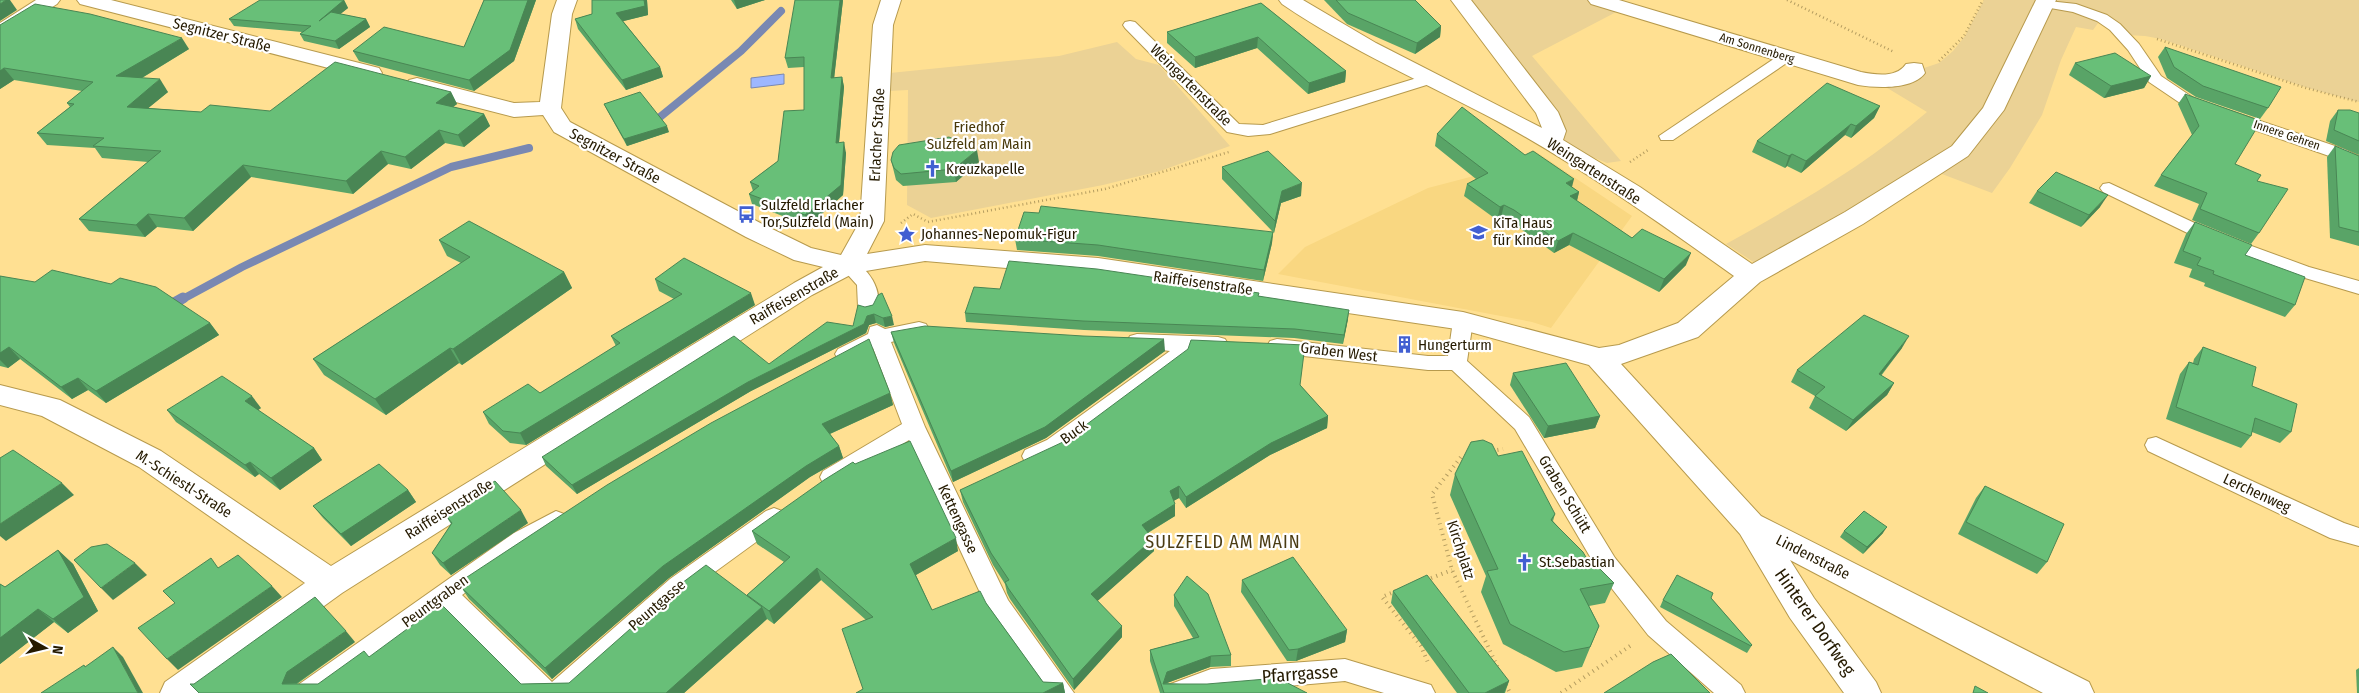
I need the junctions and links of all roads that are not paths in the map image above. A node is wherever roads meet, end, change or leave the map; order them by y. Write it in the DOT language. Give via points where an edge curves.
graph roads {
  1 [pos="50,0"];
  2 [pos="87,0"];
  3 [pos="567,0"];
  4 [pos="891,0"];
  5 [pos="1289,0"];
  6 [pos="1461,0"];
  7 [pos="1598,0"];
  8 [pos="2045,2"];
  9 [pos="1130,25"];
  10 [pos="0,32"];
  11 [pos="1786,57"];
  12 [pos="1914,70"];
  13 [pos="1430,79"];
  14 [pos="550,108"];
  15 [pos="1667,136"];
  16 [pos="1551,142"];
  17 [pos="2359,163"];
  18 [pos="2110,188"];
  19 [pos="848,265"];
  20 [pos="1750,276"];
  21 [pos="2359,288"];
  22 [pos="868,307"];
  23 [pos="1462,321"];
  24 [pos="942,329"];
  25 [pos="878,334"];
  26 [pos="1123,340"];
  27 [pos="1181,343"];
  28 [pos="1599,358"];
  29 [pos="828,363"];
  30 [pos="1457,363"];
  31 [pos="0,395"];
  32 [pos="914,427"];
  33 [pos="2156,445"];
  34 [pos="1019,463"];
  35 [pos="572,510"];
  36 [pos="1750,525"];
  37 [pos="2359,538"];
  38 [pos="330,584"];
  39 [pos="454,603"];
  40 [pos="177,693"];
  41 [pos="307,693"];
  42 [pos="546,693"];
  43 [pos="557,693"];
  44 [pos="1061,693"];
  45 [pos="1177,693"];
  46 [pos="1422,693"];
  47 [pos="1732,693"];
  48 [pos="1864,693"];
  49 [pos="2077,693"];
  1 -- 10 [label="street"];
  2 -- 14 [label="street, Segnitzer Straße" via="514,110"];
  3 -- 14 [label="street" via="562,14"];
  4 -- 19 [label="street, Erlacher Straße" via="883,25 872,221"];
  5 -- 13 [label="street, Weingartenstraße"];
  6 -- 16 [label="street" via="1547,112 1555,132"];
  7 -- 11 [label="street, Am Sonnenberg"];
  8 -- 17 [label="lane, Innere Gehren" via="2076,8 2115,27 2155,79 2189,102"];
  8 -- 20 [label="street" via="1993,110 1960,151 1854,218"];
  9 -- 13 [label="lane, Weingartenstraße" via="1233,128 1248,131 1264,130"];
  11 -- 12 [label="street, Am Sonnenberg" via="1879,82 1891,82 1914,73"];
  11 -- 15 [label="lane"];
  13 -- 16 [label="street, Weingartenstraße"];
  14 -- 19 [label="street, Segnitzer Straße" via="562,127 755,231 803,254"];
  16 -- 20 [label="street, Weingartenstraße"];
  18 -- 21 [label="lane" via="2210,237 2302,272"];
  19 -- 22 [label="lane" via="866,283"];
  19 -- 23 [label="street, Raiffeisenstraße" via="925,252 1088,266"];
  19 -- 38 [label="street, Raiffeisenstraße" via="804,289"];
  20 -- 28 [label="street" via="1688,330 1622,354"];
  23 -- 28 [label="street, Raiffeisenstraße"];
  23 -- 30 [label="lane"];
  24 -- 25 [label="lane"];
  25 -- 29 [label="lane"];
  25 -- 32 [label="lane, Kettengasse"];
  26 -- 27 [label="lane, Graben West"];
  27 -- 30 [label="lane, Graben West" via="1294,347 1428,363"];
  27 -- 34 [label="lane, Buck" via="1180,354 1055,446"];
  28 -- 36 [label="street, Lindenstraße"];
  30 -- 47 [label="lane, Graben Schütt" via="1522,423 1607,565 1657,628"];
  31 -- 38 [label="street, M.-Schiestl-Straße" via="50,408 150,459"];
  32 -- 43 [label="lane, Peuntgasse" via="803,496 678,586"];
  32 -- 44 [label="lane, Kettengasse" via="956,492 999,607"];
  33 -- 37 [label="lane, Lerchenweg"];
  35 -- 41 [label="lane, Peuntgraben" via="522,540"];
  36 -- 48 [label="street, Hinterer Dorfweg" via="1802,608"];
  36 -- 49 [label="street, Lindenstraße"];
  38 -- 40 [label="street, Raiffeisenstraße"];
  39 -- 42 [label="lane"];
  45 -- 46 [label="lane, Pfarrgasse" via="1211,680 1346,670"];
}
